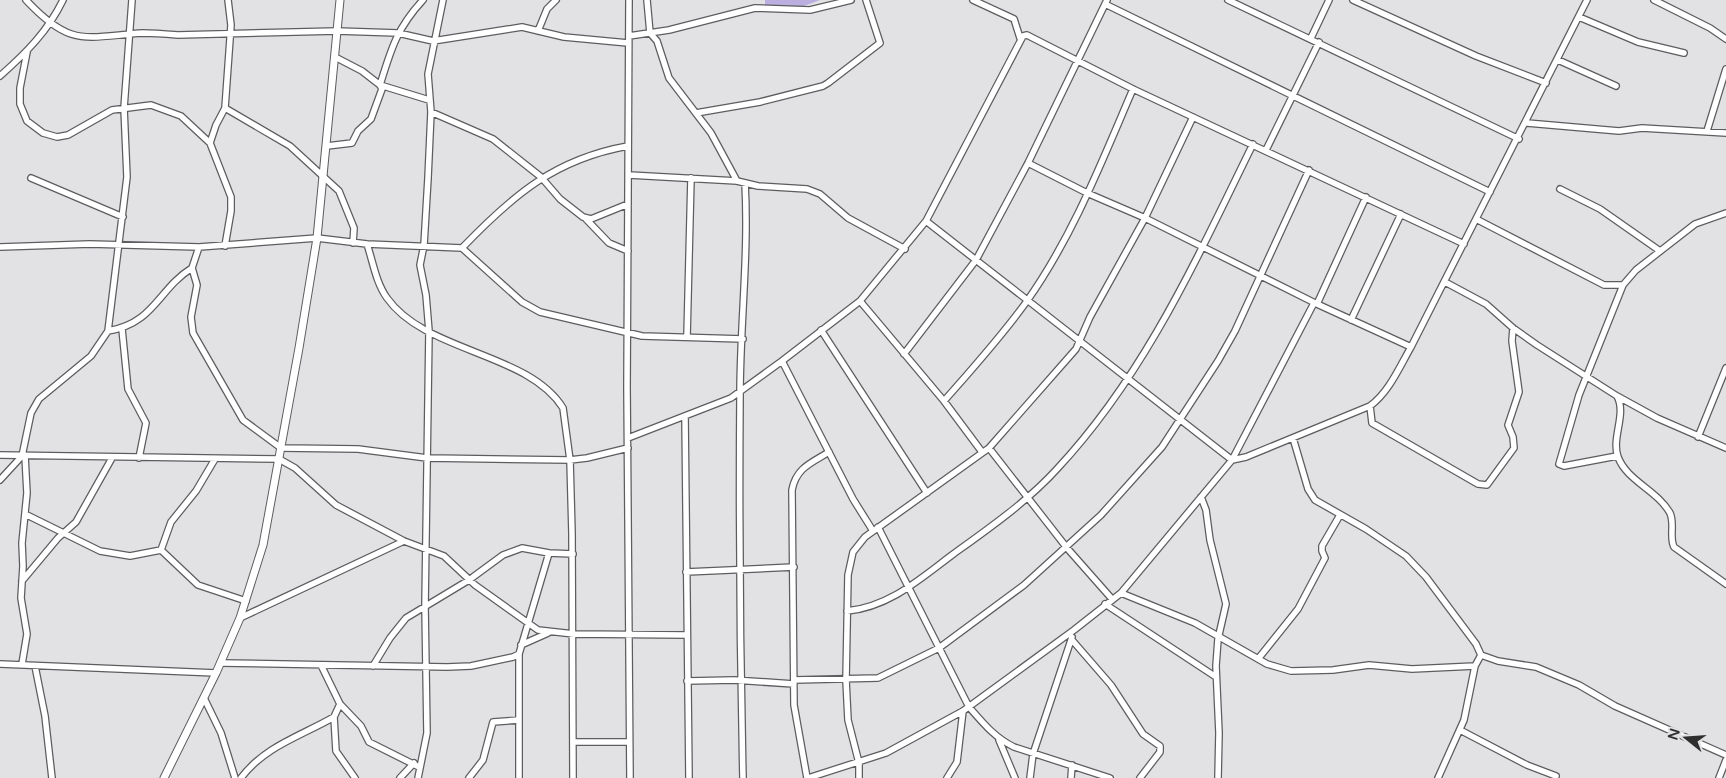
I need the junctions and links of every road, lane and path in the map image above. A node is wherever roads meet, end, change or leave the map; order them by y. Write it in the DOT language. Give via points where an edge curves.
graph roads {
  1 [pos="26,0"];
  2 [pos="63,0"];
  3 [pos="132,0"];
  4 [pos="228,0"];
  5 [pos="340,0"];
  6 [pos="423,0"];
  7 [pos="443,0"];
  8 [pos="556,0"];
  9 [pos="629,0"];
  10 [pos="647,0"];
  11 [pos="851,0"];
  12 [pos="866,0"];
  13 [pos="973,0"];
  14 [pos="1228,0"];
  15 [pos="1329,0"];
  16 [pos="1353,0"];
  17 [pos="1588,0"];
  18 [pos="1654,0"];
  19 [pos="984,2"];
  20 [pos="1106,2"];
  21 [pos="1579,17"];
  22 [pos="51,24"];
  23 [pos="337,31"];
  24 [pos="538,31"];
  25 [pos="229,33"];
  26 [pos="650,33"];
  27 [pos="130,34"];
  28 [pos="398,34"];
  29 [pos="1020,38"];
  30 [pos="1310,38"];
  31 [pos="1726,39"];
  32 [pos="628,40"];
  33 [pos="433,41"];
  34 [pos="1319,42"];
  35 [pos="28,52"];
  36 [pos="1684,53"];
  37 [pos="335,57"];
  38 [pos="1558,60"];
  39 [pos="1079,61"];
  40 [pos="1726,69"];
  41 [pos="0,76"];
  42 [pos="1546,84"];
  43 [pos="380,85"];
  44 [pos="1616,86"];
  45 [pos="1133,89"];
  46 [pos="1292,97"];
  47 [pos="429,100"];
  48 [pos="124,108"];
  49 [pos="225,108"];
  50 [pos="430,112"];
  51 [pos="696,113"];
  52 [pos="1193,116"];
  53 [pos="1527,123"];
  54 [pos="1707,131"];
  55 [pos="1726,132"];
  56 [pos="1519,139"];
  57 [pos="210,143"];
  58 [pos="1253,144"];
  59 [pos="326,146"];
  60 [pos="628,146"];
  61 [pos="1266,150"];
  62 [pos="1028,163"];
  63 [pos="1308,170"];
  64 [pos="324,175"];
  65 [pos="629,175"];
  66 [pos="541,177"];
  67 [pos="31,178"];
  68 [pos="691,178"];
  69 [pos="737,181"];
  70 [pos="745,183"];
  71 [pos="1560,188"];
  72 [pos="1490,192"];
  73 [pos="1088,193"];
  74 [pos="1366,197"];
  75 [pos="628,204"];
  76 [pos="1726,213"];
  77 [pos="1401,214"];
  78 [pos="123,218"];
  79 [pos="1145,218"];
  80 [pos="586,219"];
  81 [pos="1476,219"];
  82 [pos="926,221"];
  83 [pos="316,238"];
  84 [pos="353,243"];
  85 [pos="367,244"];
  86 [pos="1464,244"];
  87 [pos="119,245"];
  88 [pos="424,245"];
  89 [pos="226,246"];
  90 [pos="0,247"];
  91 [pos="199,247"];
  92 [pos="1202,247"];
  93 [pos="462,248"];
  94 [pos="905,248"];
  95 [pos="628,251"];
  96 [pos="1660,251"];
  97 [pos="976,260"];
  98 [pos="192,268"];
  99 [pos="1260,276"];
  100 [pos="1445,282"];
  101 [pos="1623,285"];
  102 [pos="1028,300"];
  103 [pos="860,301"];
  104 [pos="1315,304"];
  105 [pos="1351,320"];
  106 [pos="1513,328"];
  107 [pos="122,329"];
  108 [pos="821,330"];
  109 [pos="108,332"];
  110 [pos="429,332"];
  111 [pos="628,334"];
  112 [pos="687,337"];
  113 [pos="743,339"];
  114 [pos="1081,341"];
  115 [pos="1411,347"];
  116 [pos="904,354"];
  117 [pos="782,361"];
  118 [pos="1726,368"];
  119 [pos="1587,378"];
  120 [pos="1129,379"];
  121 [pos="740,393"];
  122 [pos="1617,396"];
  123 [pos="944,400"];
  124 [pos="1370,406"];
  125 [pos="685,416"];
  126 [pos="1181,419"];
  127 [pos="1698,437"];
  128 [pos="628,438"];
  129 [pos="1293,438"];
  130 [pos="281,448"];
  131 [pos="628,448"];
  132 [pos="989,448"];
  133 [pos="1726,448"];
  134 [pos="828,452"];
  135 [pos="982,452"];
  136 [pos="0,455"];
  137 [pos="24,456"];
  138 [pos="1617,456"];
  139 [pos="112,458"];
  140 [pos="139,458"];
  141 [pos="214,458"];
  142 [pos="427,458"];
  143 [pos="279,459"];
  144 [pos="570,460"];
  145 [pos="1232,460"];
  146 [pos="0,480"];
  147 [pos="927,494"];
  148 [pos="1027,497"];
  149 [pos="1202,498"];
  150 [pos="25,514"];
  151 [pos="1340,515"];
  152 [pos="876,529"];
  153 [pos="63,534"];
  154 [pos="404,541"];
  155 [pos="426,548"];
  156 [pos="1067,548"];
  157 [pos="161,550"];
  158 [pos="549,553"];
  159 [pos="573,554"];
  160 [pos="794,567"];
  161 [pos="742,570"];
  162 [pos="686,572"];
  163 [pos="22,580"];
  164 [pos="470,580"];
  165 [pos="1726,584"];
  166 [pos="909,587"];
  167 [pos="1121,593"];
  168 [pos="1112,599"];
  169 [pos="246,601"];
  170 [pos="1105,604"];
  171 [pos="425,606"];
  172 [pos="847,611"];
  173 [pos="240,618"];
  174 [pos="526,623"];
  175 [pos="1074,630"];
  176 [pos="548,633"];
  177 [pos="629,633"];
  178 [pos="574,634"];
  179 [pos="686,635"];
  180 [pos="1219,637"];
  181 [pos="1072,640"];
  182 [pos="521,645"];
  183 [pos="940,648"];
  184 [pos="519,654"];
  185 [pos="1481,655"];
  186 [pos="1258,659"];
  187 [pos="221,663"];
  188 [pos="0,664"];
  189 [pos="22,664"];
  190 [pos="321,665"];
  191 [pos="35,666"];
  192 [pos="374,666"];
  193 [pos="1476,666"];
  194 [pos="426,668"];
  195 [pos="216,673"];
  196 [pos="1216,677"];
  197 [pos="741,680"];
  198 [pos="846,680"];
  199 [pos="687,681"];
  200 [pos="794,682"];
  201 [pos="204,698"];
  202 [pos="340,704"];
  203 [pos="969,707"];
  204 [pos="963,711"];
  205 [pos="334,716"];
  206 [pos="519,720"];
  207 [pos="1460,730"];
  208 [pos="999,740"];
  209 [pos="573,742"];
  210 [pos="630,742"];
  211 [pos="1033,754"];
  212 [pos="1726,755"];
  213 [pos="1726,760"];
  214 [pos="414,762"];
  215 [pos="859,763"];
  216 [pos="1072,766"];
  217 [pos="419,767"];
  218 [pos="1556,776"];
  219 [pos="52,778"];
  220 [pos="164,778"];
  221 [pos="236,778"];
  222 [pos="241,778"];
  223 [pos="355,778"];
  224 [pos="400,778"];
  225 [pos="418,778"];
  226 [pos="469,778"];
  227 [pos="519,778"];
  228 [pos="573,778"];
  229 [pos="630,778"];
  230 [pos="688,778"];
  231 [pos="743,778"];
  232 [pos="807,778"];
  233 [pos="859,778"];
  234 [pos="947,778"];
  235 [pos="1015,778"];
  236 [pos="1030,778"];
  237 [pos="1072,778"];
  238 [pos="1110,778"];
  239 [pos="1140,778"];
  240 [pos="1218,778"];
  241 [pos="1438,778"];
  242 [pos="1719,778"];
  1 -- 22 [label="street"];
  2 -- 22 [label="street"];
  3 -- 27 [label="street"];
  4 -- 25 [label="street"];
  5 -- 23 [label="street"];
  6 -- 28 [label="street"];
  7 -- 33 [label="street"];
  8 -- 24 [label="street" via="547,9"];
  9 -- 32 [label="street"];
  10 -- 26 [label="street"];
  11 -- 26 [label="street" via="810,10 755,8"];
  12 -- 51 [label="street" via="880,43 823,86 760,102"];
  13 -- 19 [label="street"];
  14 -- 30 [label="street"];
  15 -- 30 [label="street"];
  16 -- 42 [label="street"];
  17 -- 21 [label="street"];
  18 -- 31 [label="street"];
  19 -- 29 [label="street" via="1014,19"];
  20 -- 39 [label="street"];
  20 -- 46 [label="street"];
  21 -- 36 [label="street" via="1638,42"];
  21 -- 38 [label="street"];
  22 -- 27 [label="street" via="86,38"];
  22 -- 35 [label="street"];
  23 -- 25 [label="street"];
  23 -- 28 [label="street"];
  23 -- 37 [label="street"];
  24 -- 32 [label="street" via="564,37"];
  24 -- 33 [label="street" via="516,28"];
  25 -- 27 [label="street"];
  25 -- 49 [label="street"];
  26 -- 32 [label="street"];
  26 -- 51 [label="street" via="657,41 669,78"];
  27 -- 48 [label="street"];
  28 -- 33 [label="street"];
  28 -- 43 [label="street"];
  29 -- 39 [label="street" via="1027,35"];
  29 -- 82 [label="street"];
  30 -- 34 [label="street"];
  32 -- 60 [label="street"];
  33 -- 47 [label="street" via="428,74"];
  34 -- 46 [label="street"];
  34 -- 56 [label="street"];
  35 -- 41 [label="street"];
  35 -- 48 [label="street" via="20,104 27,121 37,130 50,136 62,136"];
  37 -- 43 [label="street"];
  37 -- 59 [label="street"];
  38 -- 42 [label="street"];
  38 -- 44 [label="street"];
  39 -- 45 [label="street"];
  39 -- 62 [label="street"];
  40 -- 54 [label="street"];
  42 -- 53 [label="street"];
  43 -- 47 [label="street"];
  43 -- 59 [label="street" via="382,89 371,119 358,131 352,143"];
  45 -- 52 [label="street"];
  45 -- 73 [label="street"];
  46 -- 61 [label="street"];
  46 -- 72 [label="street"];
  47 -- 50 [label="street"];
  48 -- 57 [label="street" via="151,105 175,113"];
  48 -- 78 [label="street" via="127,177"];
  49 -- 57 [label="street"];
  49 -- 64 [label="street" via="290,146"];
  50 -- 66 [label="street" via="493,139"];
  50 -- 88 [label="street"];
  51 -- 69 [label="street"];
  52 -- 58 [label="street"];
  52 -- 79 [label="street"];
  53 -- 54 [label="street" via="1619,131 1642,128"];
  53 -- 56 [label="street"];
  54 -- 55 [label="street"];
  56 -- 72 [label="street"];
  57 -- 89 [label="street" via="231,197"];
  58 -- 61 [label="street"];
  58 -- 92 [label="street"];
  59 -- 64 [label="street"];
  60 -- 65 [label="street"];
  60 -- 66 [label="street" via="584,157"];
  61 -- 63 [label="street"];
  62 -- 73 [label="street"];
  62 -- 97 [label="street"];
  63 -- 74 [label="street"];
  63 -- 99 [label="street"];
  64 -- 83 [label="street"];
  64 -- 84 [label="street" via="339,191 354,228"];
  65 -- 68 [label="street"];
  65 -- 75 [label="street"];
  66 -- 80 [label="street"];
  66 -- 93 [label="street"];
  67 -- 78 [label="street"];
  68 -- 69 [label="street"];
  68 -- 112 [label="street"];
  69 -- 70 [label="street"];
  70 -- 94 [label="street" via="816,192 848,218"];
  70 -- 113 [label="street"];
  71 -- 96 [label="street" via="1600,209"];
  72 -- 81 [label="street"];
  73 -- 79 [label="street"];
  73 -- 102 [label="street"];
  74 -- 77 [label="street"];
  74 -- 104 [label="street"];
  75 -- 80 [label="street"];
  75 -- 95 [label="street"];
  76 -- 96 [label="street" via="1696,224"];
  77 -- 86 [label="street"];
  77 -- 105 [label="street"];
  78 -- 87 [label="street"];
  79 -- 92 [label="street"];
  79 -- 114 [label="street" via="1090,318"];
  80 -- 95 [label="street" via="609,242"];
  81 -- 86 [label="street"];
  81 -- 101 [label="street" via="1604,285"];
  82 -- 94 [label="street"];
  82 -- 97 [label="street"];
  83 -- 84 [label="street"];
  83 -- 89 [label="street"];
  83 -- 130 [label="street"];
  84 -- 85 [label="street"];
  85 -- 88 [label="street"];
  85 -- 110 [label="street" via="387,299 401,314"];
  86 -- 100 [label="street"];
  87 -- 90 [label="street"];
  87 -- 91 [label="street"];
  87 -- 109 [label="street"];
  88 -- 93 [label="street"];
  88 -- 110 [label="street" via="420,265"];
  89 -- 91 [label="street"];
  91 -- 98 [label="street"];
  92 -- 99 [label="street"];
  92 -- 120 [label="street" via="1162,327"];
  93 -- 111 [label="street" via="527,306"];
  94 -- 103 [label="street"];
  95 -- 111 [label="street"];
  96 -- 101 [label="street"];
  97 -- 102 [label="street"];
  97 -- 116 [label="street"];
  98 -- 107 [label="street" via="180,275 147,315"];
  98 -- 130 [label="street" via="197,285 191,317 193,334 243,420"];
  99 -- 104 [label="street"];
  99 -- 126 [label="street" via="1230,338"];
  100 -- 106 [label="street" via="1486,304"];
  100 -- 115 [label="street"];
  101 -- 119 [label="street"];
  102 -- 114 [label="street"];
  102 -- 123 [label="street"];
  103 -- 108 [label="street"];
  103 -- 116 [label="street"];
  104 -- 105 [label="street"];
  104 -- 145 [label="street"];
  105 -- 115 [label="street"];
  106 -- 119 [label="street"];
  106 -- 124 [label="street" via="1519,397 1508,425 1514,448 1487,485 1478,484 1372,423"];
  107 -- 109 [label="street"];
  107 -- 140 [label="street" via="128,389 146,423"];
  108 -- 117 [label="street"];
  108 -- 147 [label="street"];
  109 -- 137 [label="street" via="91,356 39,399 31,413"];
  110 -- 142 [label="street"];
  110 -- 144 [label="street" via="528,376 559,402"];
  111 -- 112 [label="street"];
  111 -- 128 [label="street"];
  112 -- 113 [label="street"];
  113 -- 121 [label="street"];
  114 -- 120 [label="street"];
  114 -- 132 [label="street"];
  115 -- 124 [label="street" via="1384,393"];
  116 -- 123 [label="street"];
  117 -- 121 [label="street"];
  117 -- 134 [label="street"];
  118 -- 127 [label="street"];
  119 -- 122 [label="street"];
  119 -- 138 [label="street" via="1559,464 1564,466"];
  120 -- 126 [label="street"];
  120 -- 148 [label="street" via="1056,470"];
  121 -- 125 [label="street" via="721,404"];
  121 -- 161 [label="street"];
  122 -- 127 [label="street"];
  122 -- 138 [label="street" via="1620,405"];
  123 -- 135 [label="street"];
  124 -- 129 [label="street"];
  125 -- 128 [label="street"];
  125 -- 162 [label="street"];
  126 -- 145 [label="street"];
  126 -- 156 [label="street" via="1130,486"];
  127 -- 133 [label="street"];
  128 -- 131 [label="street"];
  129 -- 145 [label="street" via="1237,461"];
  129 -- 151 [label="street" via="1308,489 1315,500"];
  130 -- 142 [label="street" via="358,449"];
  130 -- 143 [label="street"];
  131 -- 144 [label="street"];
  131 -- 177 [label="street"];
  132 -- 135 [label="street"];
  132 -- 148 [label="street"];
  134 -- 152 [label="street"];
  134 -- 160 [label="street" via="794,478"];
  135 -- 147 [label="street"];
  136 -- 137 [label="street"];
  137 -- 139 [label="street"];
  137 -- 146 [label="street"];
  137 -- 150 [label="street"];
  138 -- 165 [label="street" via="1629,473 1653,492 1669,513 1674,547"];
  139 -- 140 [label="street"];
  139 -- 153 [label="street" via="83,511"];
  140 -- 141 [label="street"];
  141 -- 143 [label="street"];
  141 -- 157 [label="street" via="196,491 171,522"];
  142 -- 144 [label="street"];
  142 -- 155 [label="street"];
  143 -- 154 [label="street" via="336,505"];
  143 -- 169 [label="street" via="263,545"];
  144 -- 159 [label="street"];
  145 -- 149 [label="street"];
  147 -- 152 [label="street"];
  148 -- 156 [label="street"];
  148 -- 166 [label="street"];
  149 -- 167 [label="street"];
  149 -- 180 [label="street" via="1226,601"];
  150 -- 153 [label="street"];
  150 -- 163 [label="street"];
  151 -- 185 [label="street" via="1366,529 1416,565"];
  151 -- 186 [label="street" via="1322,546 1325,558 1305,598"];
  152 -- 166 [label="street"];
  152 -- 172 [label="street" via="859,543 850,562"];
  153 -- 157 [label="street" via="94,550 113,554 136,555"];
  153 -- 163 [label="street"];
  154 -- 155 [label="street"];
  154 -- 173 [label="street"];
  155 -- 164 [label="street" via="448,560"];
  155 -- 171 [label="street"];
  156 -- 168 [label="street"];
  156 -- 183 [label="street"];
  157 -- 169 [label="street" via="198,585"];
  158 -- 159 [label="street"];
  158 -- 164 [label="street" via="522,548 512,551"];
  158 -- 174 [label="street"];
  159 -- 178 [label="street"];
  160 -- 161 [label="street"];
  160 -- 200 [label="street"];
  161 -- 162 [label="street"];
  161 -- 197 [label="street"];
  162 -- 179 [label="street"];
  163 -- 189 [label="street" via="21,598 27,634"];
  164 -- 171 [label="street"];
  164 -- 174 [label="street"];
  166 -- 172 [label="street" via="868,608"];
  166 -- 183 [label="street"];
  167 -- 168 [label="street"];
  167 -- 180 [label="street" via="1195,623"];
  168 -- 170 [label="street"];
  169 -- 173 [label="street"];
  170 -- 175 [label="street"];
  170 -- 196 [label="street"];
  171 -- 192 [label="street" via="398,627"];
  171 -- 194 [label="street"];
  172 -- 198 [label="street"];
  173 -- 187 [label="street"];
  174 -- 176 [label="street"];
  174 -- 182 [label="street"];
  175 -- 181 [label="street"];
  175 -- 203 [label="street"];
  176 -- 178 [label="street"];
  176 -- 182 [label="street"];
  177 -- 178 [label="street"];
  177 -- 179 [label="street"];
  177 -- 210 [label="street"];
  178 -- 209 [label="street"];
  179 -- 199 [label="street"];
  180 -- 186 [label="street"];
  180 -- 196 [label="street"];
  181 -- 211 [label="street"];
  181 -- 239 [label="street" via="1111,685 1143,734 1160,748"];
  182 -- 184 [label="street"];
  183 -- 198 [label="street" via="878,678"];
  183 -- 203 [label="street"];
  184 -- 194 [label="street" via="471,666"];
  184 -- 206 [label="street"];
  185 -- 193 [label="street"];
  185 -- 212 [label="street" via="1536,667"];
  186 -- 193 [label="street" via="1291,671 1369,665 1412,669"];
  187 -- 190 [label="street"];
  187 -- 195 [label="street"];
  188 -- 189 [label="street"];
  189 -- 191 [label="street"];
  190 -- 192 [label="street"];
  190 -- 202 [label="street"];
  191 -- 195 [label="street"];
  191 -- 219 [label="street"];
  192 -- 194 [label="street"];
  193 -- 207 [label="street"];
  194 -- 217 [label="street" via="427,733"];
  195 -- 201 [label="street"];
  196 -- 240 [label="street"];
  197 -- 199 [label="street"];
  197 -- 200 [label="street"];
  197 -- 231 [label="street"];
  198 -- 200 [label="street"];
  198 -- 215 [label="street" via="848,720"];
  199 -- 230 [label="street"];
  200 -- 232 [label="street" via="795,716"];
  201 -- 220 [label="street"];
  201 -- 221 [label="street" via="221,733"];
  202 -- 205 [label="street"];
  202 -- 214 [label="street" via="361,726 370,742"];
  203 -- 204 [label="street"];
  203 -- 208 [label="street"];
  204 -- 215 [label="street" via="886,753"];
  204 -- 234 [label="street" via="957,762"];
  205 -- 222 [label="street" via="272,748"];
  205 -- 223 [label="street" via="337,754"];
  206 -- 226 [label="street" via="493,722 483,760"];
  206 -- 227 [label="street"];
  207 -- 218 [label="street" via="1527,765"];
  207 -- 241 [label="street"];
  208 -- 211 [label="street"];
  208 -- 235 [label="street"];
  209 -- 210 [label="street"];
  209 -- 228 [label="street"];
  210 -- 229 [label="street"];
  211 -- 216 [label="street"];
  211 -- 236 [label="street"];
  213 -- 242 [label="street"];
  214 -- 217 [label="street"];
  214 -- 224 [label="street"];
  215 -- 232 [label="street"];
  215 -- 233 [label="street"];
  216 -- 237 [label="street"];
  216 -- 238 [label="street"];
  217 -- 225 [label="street"];
}
